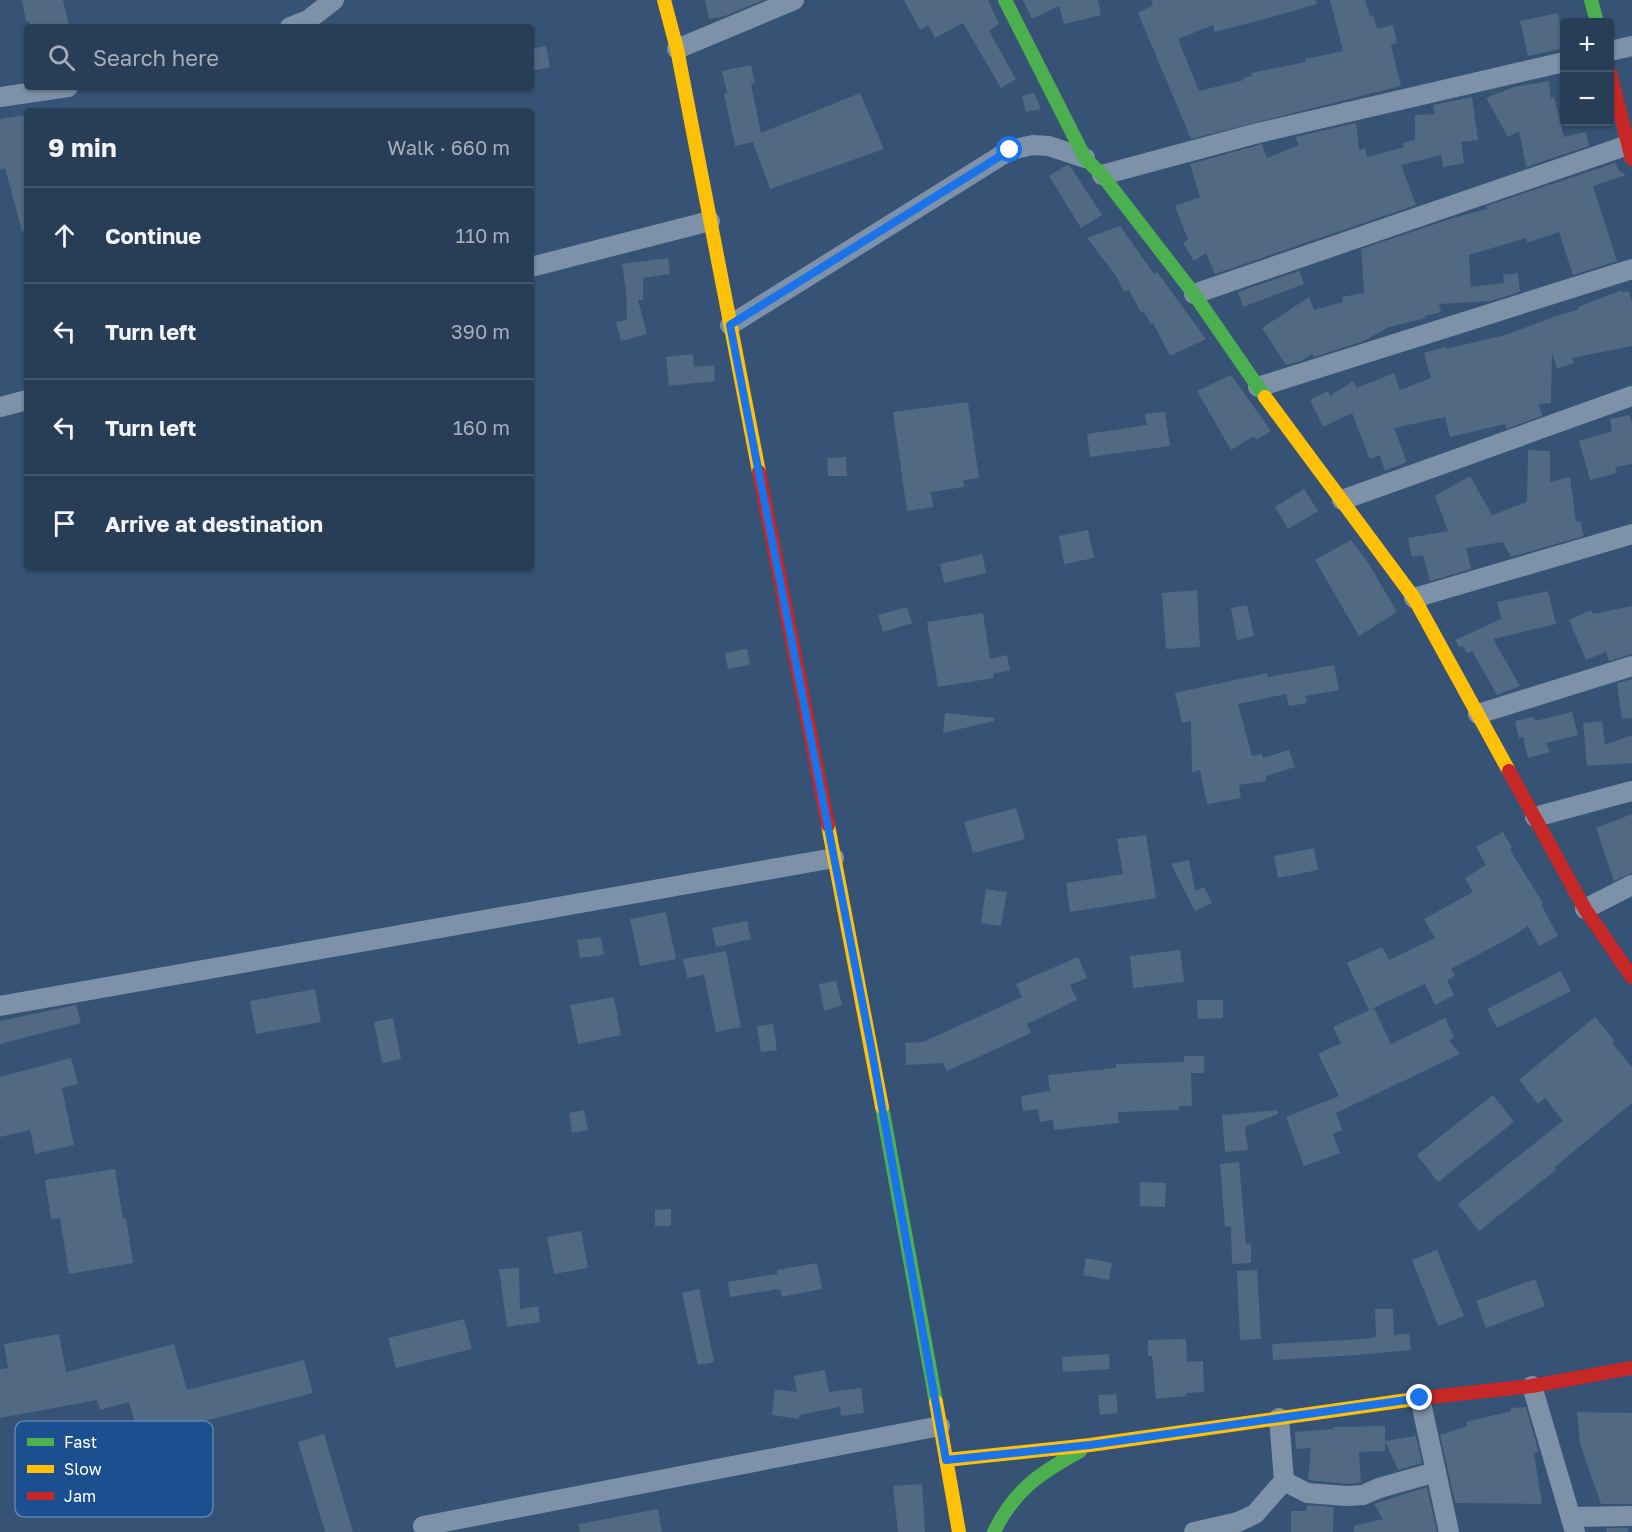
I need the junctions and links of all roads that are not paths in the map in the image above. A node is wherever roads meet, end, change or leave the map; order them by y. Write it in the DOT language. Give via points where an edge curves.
graph roads {
  1 [pos="334,0"];
  2 [pos="664,0"];
  3 [pos="794,0"];
  4 [pos="1005,0"];
  5 [pos="1591,0"];
  6 [pos="1596,18"];
  7 [pos="298,24"];
  8 [pos="1632,46"];
  9 [pos="677,49"];
  10 [pos="1614,50"];
  11 [pos="1560,63"];
  12 [pos="1614,89"];
  13 [pos="48,90"];
  14 [pos="0,97"];
  15 [pos="1072,132"];
  16 [pos="1048,146"];
  17 [pos="1630,152"];
  18 [pos="1085,159"];
  19 [pos="1102,175"];
  20 [pos="710,220"];
  21 [pos="534,266"];
  22 [pos="1632,269"];
  23 [pos="1194,294"];
  24 [pos="730,325"];
  25 [pos="1258,387"];
  26 [pos="1632,396"];
  27 [pos="24,401"];
  28 [pos="0,407"];
  29 [pos="1342,500"];
  30 [pos="1632,534"];
  31 [pos="1414,598"];
  32 [pos="1632,666"];
  33 [pos="1478,714"];
  34 [pos="1632,791"];
  35 [pos="1535,817"];
  36 [pos="834,858"];
  37 [pos="1632,885"];
  38 [pos="1585,909"];
  39 [pos="1632,976"];
  40 [pos="0,1006"];
  41 [pos="1632,1368"];
  42 [pos="1532,1386"];
  43 [pos="1420,1398"];
  44 [pos="1279,1418"];
  45 [pos="940,1426"];
  46 [pos="1090,1445"];
  47 [pos="946,1460"];
  48 [pos="1436,1472"];
  49 [pos="1284,1481"];
  50 [pos="1632,1516"];
  51 [pos="1573,1524"];
  52 [pos="423,1526"];
  53 [pos="959,1532"];
  54 [pos="994,1532"];
  55 [pos="1194,1532"];
  56 [pos="1449,1532"];
  1 -- 7 [label="street"];
  2 -- 9 [label="street"];
  3 -- 9 [label="street"];
  4 -- 15 [label="street"];
  5 -- 6 [label="street"];
  8 -- 10 [label="street"];
  9 -- 20 [label="street"];
  11 -- 19 [label="street" via="1258,133"];
  12 -- 17 [label="street"];
  13 -- 14 [label="street"];
  15 -- 16 [label="street"];
  15 -- 18 [label="street"];
  16 -- 18 [label="street"];
  16 -- 24 [label="street" via="1010,150"];
  17 -- 23 [label="street"];
  18 -- 19 [label="street"];
  19 -- 23 [label="street"];
  20 -- 21 [label="street"];
  20 -- 24 [label="street"];
  22 -- 25 [label="street"];
  23 -- 25 [label="street"];
  24 -- 36 [label="street"];
  25 -- 29 [label="street"];
  26 -- 29 [label="street"];
  27 -- 28 [label="street"];
  29 -- 31 [label="street"];
  30 -- 31 [label="street"];
  31 -- 33 [label="street"];
  32 -- 33 [label="street"];
  33 -- 35 [label="street"];
  34 -- 35 [label="street"];
  35 -- 38 [label="street"];
  36 -- 40 [label="street"];
  36 -- 45 [label="street"];
  37 -- 38 [label="street"];
  38 -- 39 [label="street"];
  41 -- 42 [label="street"];
  42 -- 43 [label="street"];
  42 -- 51 [label="street"];
  43 -- 44 [label="street"];
  43 -- 48 [label="street"];
  44 -- 46 [label="street"];
  44 -- 49 [label="street"];
  45 -- 47 [label="street"];
  45 -- 52 [label="street"];
  46 -- 47 [label="street"];
  46 -- 54 [label="street" via="1036,1476 1012,1498"];
  47 -- 53 [label="street"];
  48 -- 49 [label="street" via="1363,1495 1347,1496 1307,1493"];
  48 -- 56 [label="street"];
  49 -- 55 [label="street" via="1255,1514"];
  50 -- 51 [label="street"];
}
